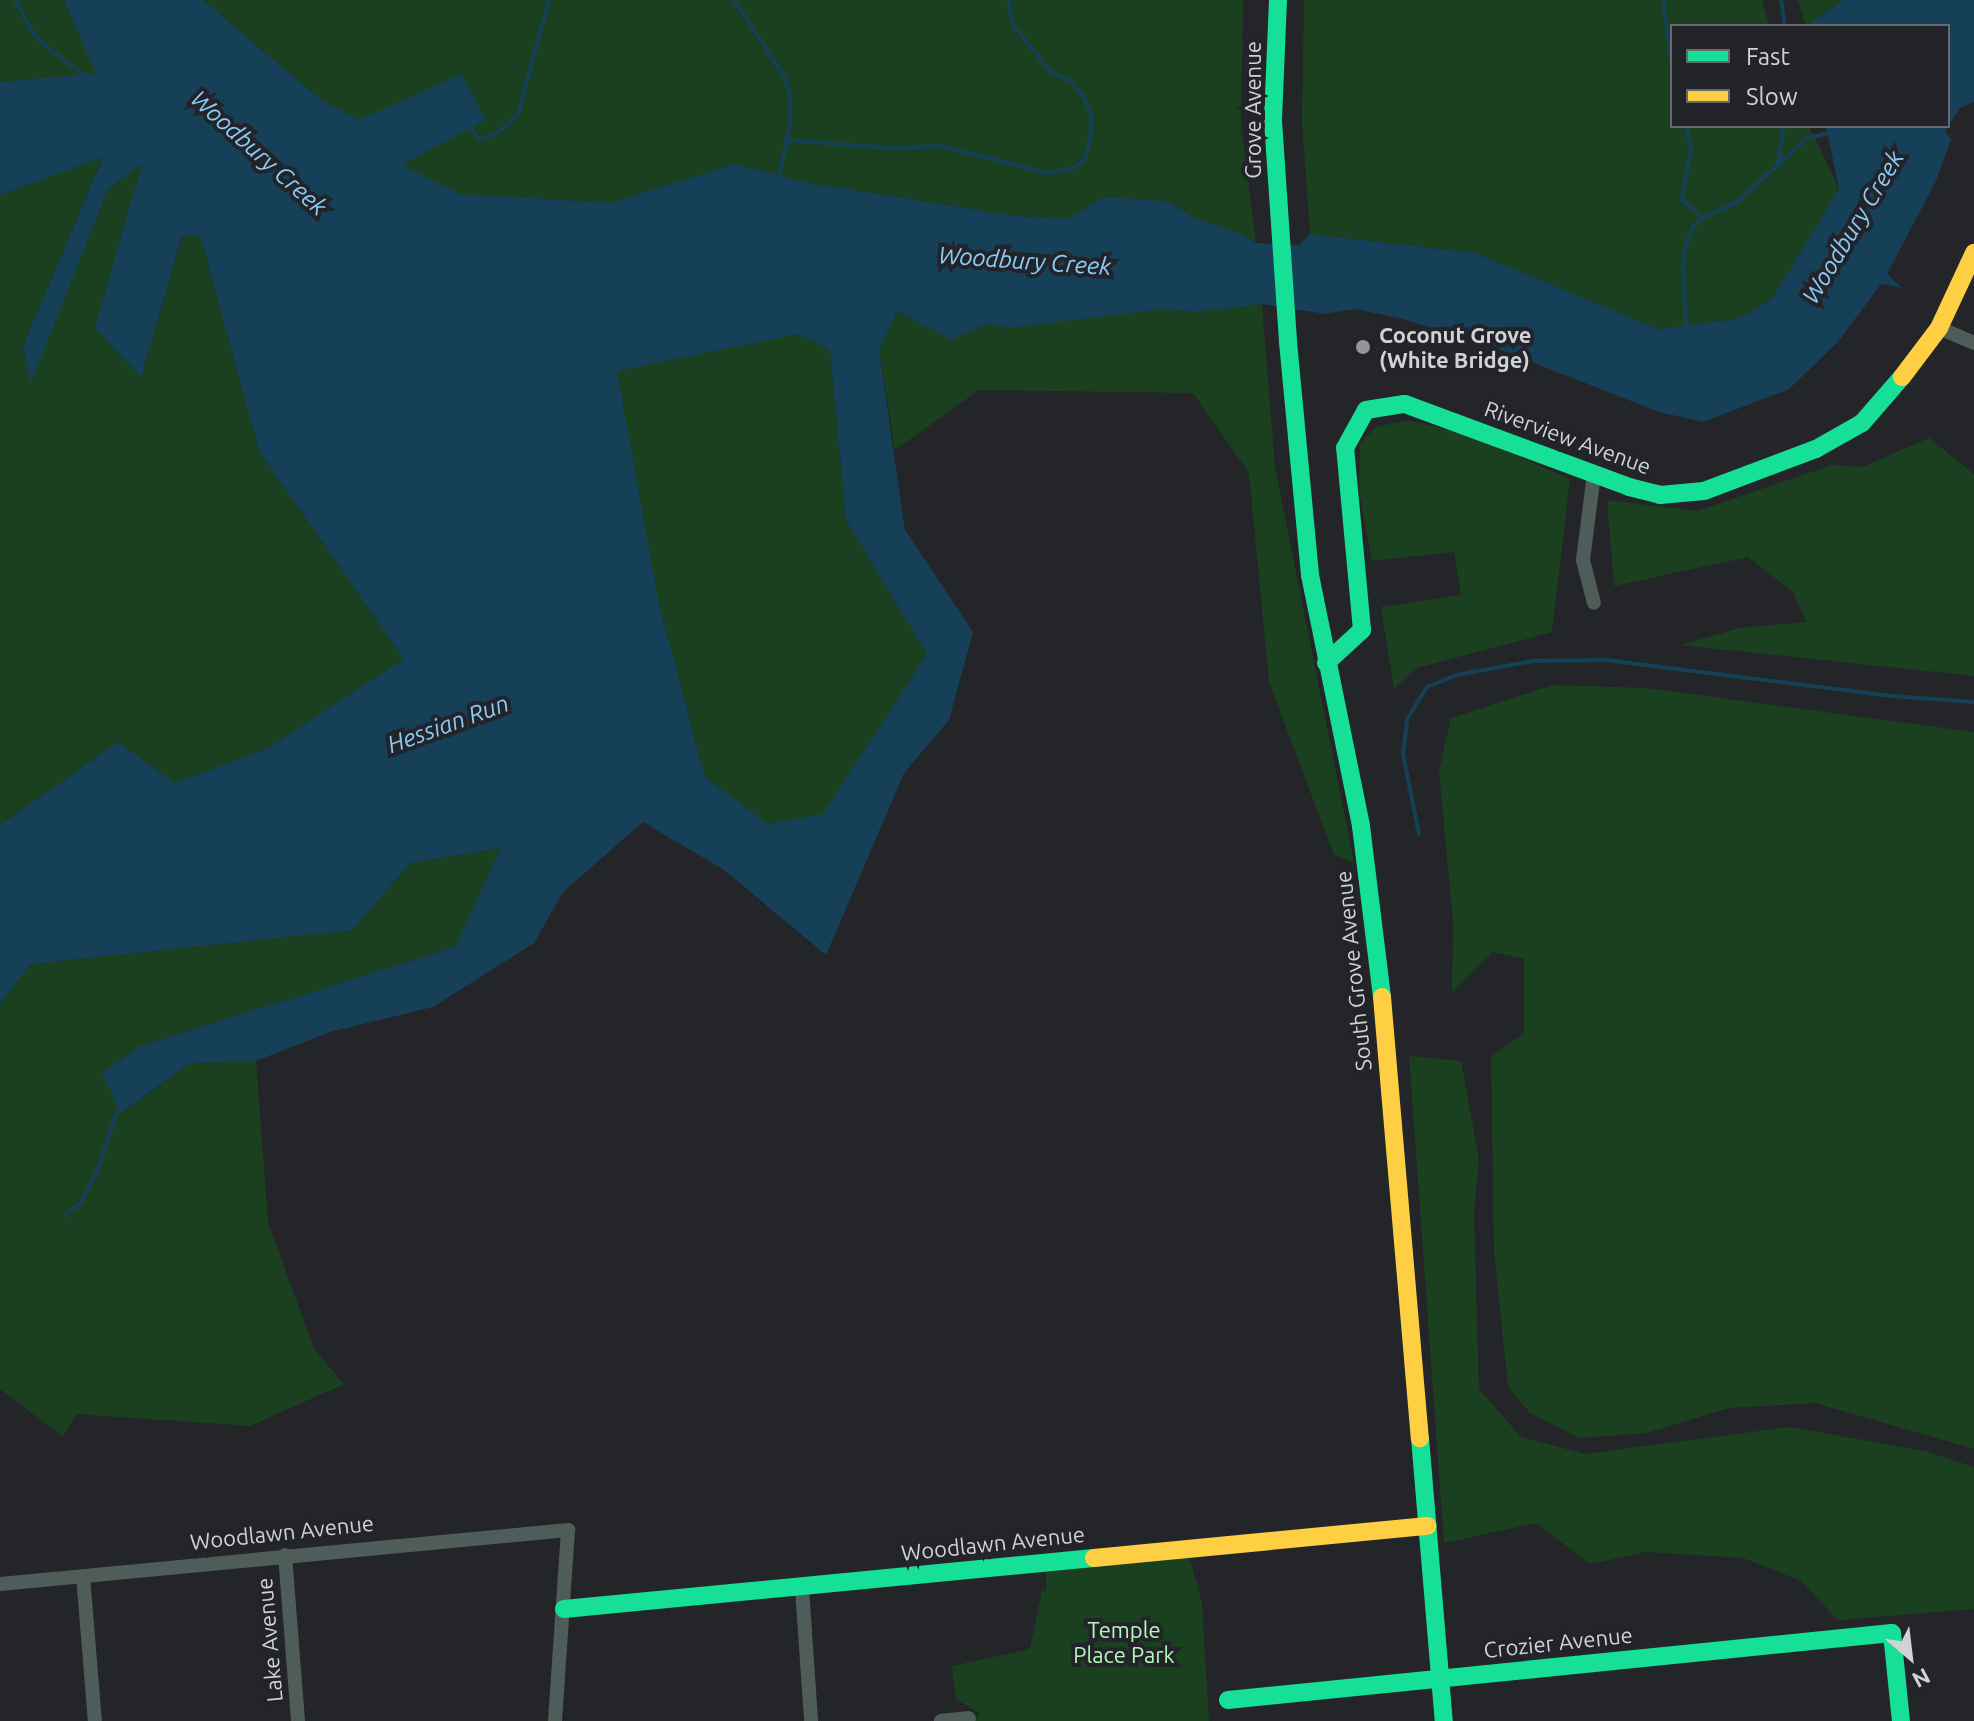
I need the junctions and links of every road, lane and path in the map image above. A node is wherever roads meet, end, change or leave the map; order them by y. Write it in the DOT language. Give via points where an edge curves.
graph roads {
  1 [pos="1278,0"];
  2 [pos="1279,220"];
  3 [pos="1974,253"];
  4 [pos="1939,328"];
  5 [pos="1974,343"];
  6 [pos="1594,474"];
  7 [pos="1594,603"];
  8 [pos="1326,663"];
  9 [pos="1427,1526"];
  10 [pos="285,1555"];
  11 [pos="83,1576"];
  12 [pos="0,1584"];
  13 [pos="802,1588"];
  14 [pos="564,1609"];
  15 [pos="1440,1678"];
  16 [pos="1228,1700"];
  17 [pos="969,1718"];
  18 [pos="95,1721"];
  19 [pos="298,1721"];
  20 [pos="555,1721"];
  21 [pos="811,1721"];
  22 [pos="941,1721"];
  23 [pos="1444,1721"];
  24 [pos="1901,1721"];
  1 -- 2 [label="street, Grove Avenue" via="1273,121"];
  2 -- 8 [label="street, South Grove Avenue" via="1310,575"];
  3 -- 4 [label="street, Riverview Avenue"];
  4 -- 5 [label="street"];
  4 -- 6 [label="street, Riverview Avenue" via="1862,423 1816,449 1677,496"];
  6 -- 7 [label="street" via="1583,560"];
  6 -- 8 [label="street, Riverview Avenue" via="1419,408 1386,405 1366,410 1345,448 1362,630"];
  8 -- 9 [label="street, South Grove Avenue" via="1361,826 1378,953"];
  9 -- 13 [label="street, Woodlawn Avenue"];
  9 -- 15 [label="street, South Grove Avenue"];
  10 -- 11 [label="street, Woodlawn Avenue"];
  10 -- 14 [label="street, Woodlawn Avenue" via="568,1530"];
  10 -- 19 [label="street, Lake Avenue"];
  11 -- 12 [label="street, Woodlawn Avenue"];
  11 -- 18 [label="street"];
  13 -- 14 [label="street, Woodlawn Avenue"];
  13 -- 21 [label="street"];
  14 -- 20 [label="street"];
  15 -- 16 [label="street, Crozier Avenue"];
  15 -- 23 [label="street, South Grove Avenue"];
  15 -- 24 [label="street, Crozier Avenue" via="1892,1633"];
  17 -- 22 [label="street"];
}
